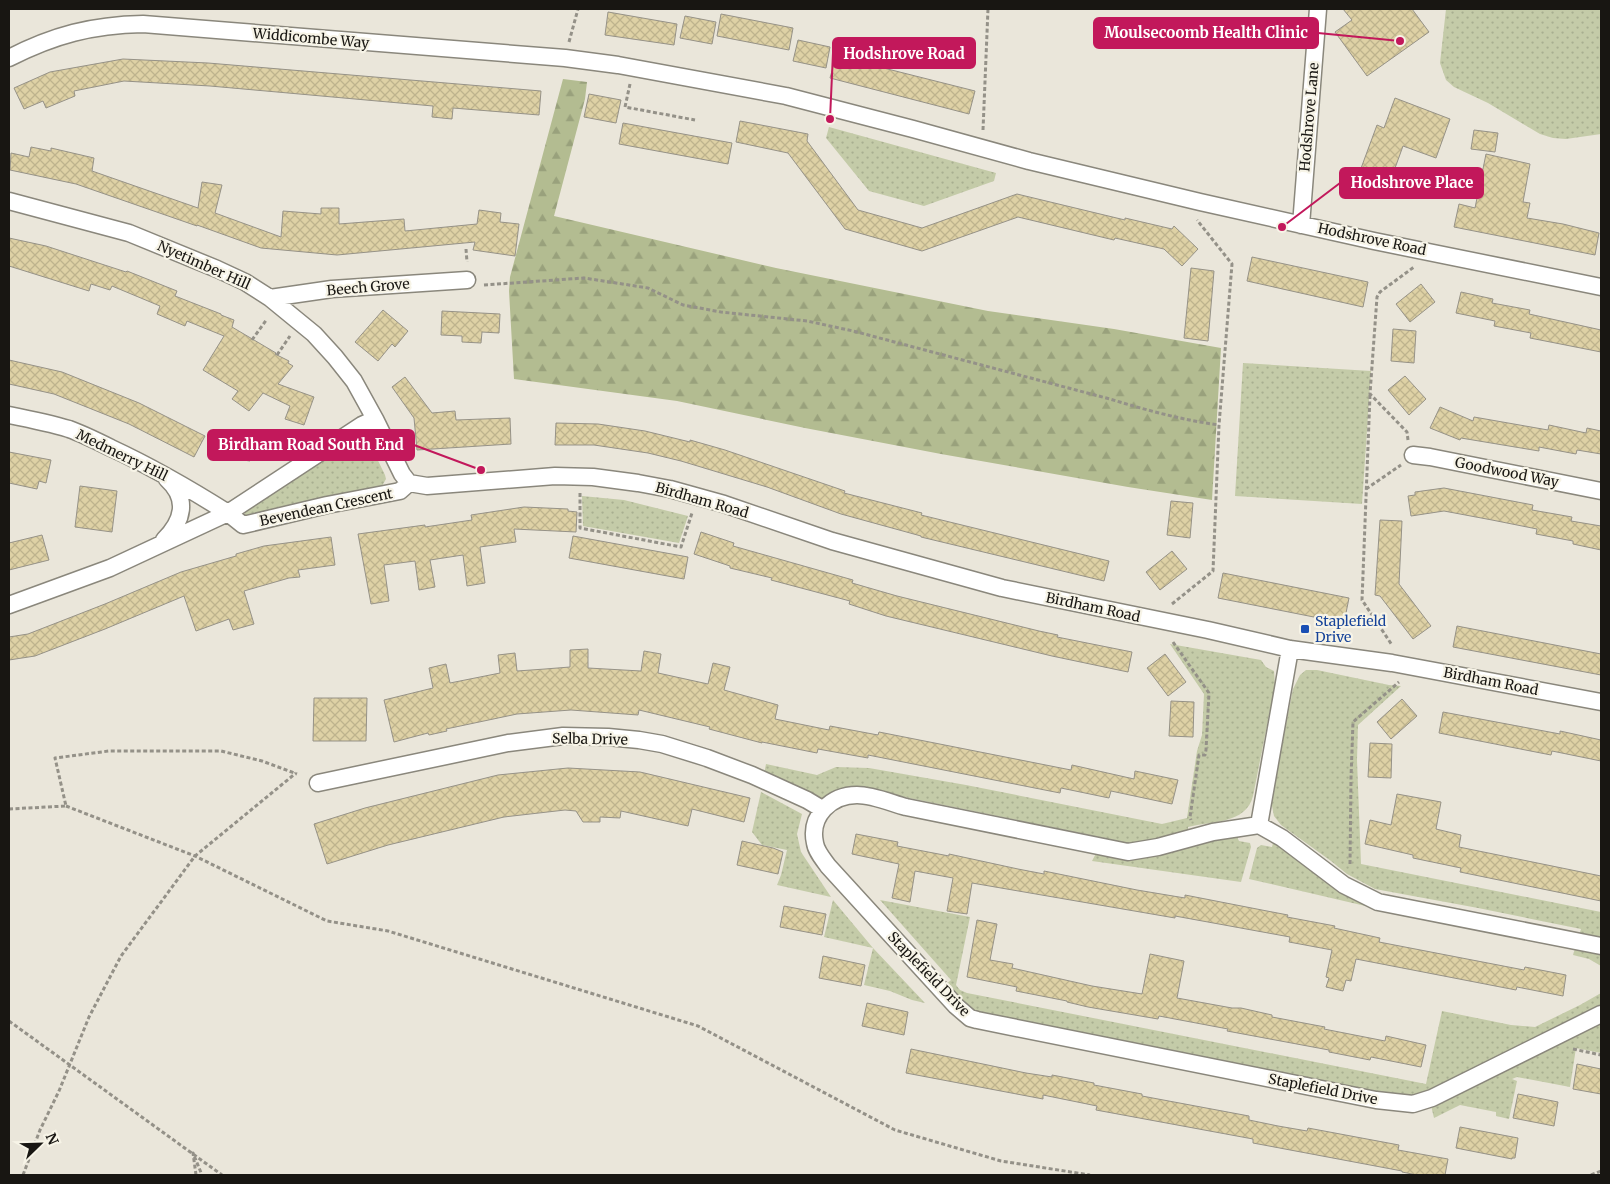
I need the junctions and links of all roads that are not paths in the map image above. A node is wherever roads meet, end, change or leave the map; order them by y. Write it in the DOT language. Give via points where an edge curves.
graph roads {
  1 [pos="1318,9"];
  2 [pos="9,58"];
  3 [pos="625,67"];
  4 [pos="9,201"];
  5 [pos="1301,224"];
  6 [pos="467,272"];
  7 [pos="1601,287"];
  8 [pos="270,298"];
  9 [pos="9,415"];
  10 [pos="374,419"];
  11 [pos="1412,455"];
  12 [pos="150,467"];
  13 [pos="593,476"];
  14 [pos="409,483"];
  15 [pos="1601,491"];
  16 [pos="228,513"];
  17 [pos="157,546"];
  18 [pos="9,605"];
  19 [pos="1290,649"];
  20 [pos="1601,702"];
  21 [pos="318,783"];
  22 [pos="822,809"];
  23 [pos="1260,825"];
  24 [pos="1601,946"];
  25 [pos="1601,1014"];
  1 -- 5 [label="street, Hodshrove Lane"];
  2 -- 3 [label="street, Widdicombe Way" via="70,33 117,24 138,24 565,58"];
  3 -- 5 [label="street, Hodshrove Road" via="786,96 1029,161"];
  4 -- 8 [label="street, Nyetimber Hill" via="129,233 217,268"];
  5 -- 7 [label="street, Hodshrove Road"];
  6 -- 8 [label="street, Beech Grove"];
  8 -- 10 [label="street, Nyetimber Hill" via="325,346 354,382"];
  9 -- 12 [label="street, Medmerry Hill" via="70,430"];
  10 -- 14 [label="street, Nyetimber Hill"];
  10 -- 16 [label="street"];
  11 -- 15 [label="street, Goodwood Way"];
  12 -- 16 [label="street, Medmerry Hill"];
  12 -- 17 [label="street" via="174,487 181,506 176,526"];
  13 -- 14 [label="street, Bevendean Crescent" via="426,486"];
  13 -- 19 [label="street, Birdham Road" via="670,489 832,541 1002,588"];
  14 -- 16 [label="street, Bevendean Crescent" via="400,491 243,525"];
  16 -- 17 [label="street"];
  17 -- 18 [label="street" via="110,568"];
  19 -- 20 [label="street, Birdham Road" via="1392,663"];
  19 -- 23 [label="street"];
  21 -- 22 [label="street, Selba Drive" via="508,743 563,736 600,737 662,744 707,758 752,775"];
  22 -- 23 [label="street" via="845,797 863,796 1128,852 1213,832"];
  22 -- 25 [label="street, Staplefield Drive" via="815,824 815,842 828,866 956,1006 977,1020 1376,1100 1413,1104 1432,1098"];
  23 -- 24 [label="street" via="1344,885 1378,902"];
}
